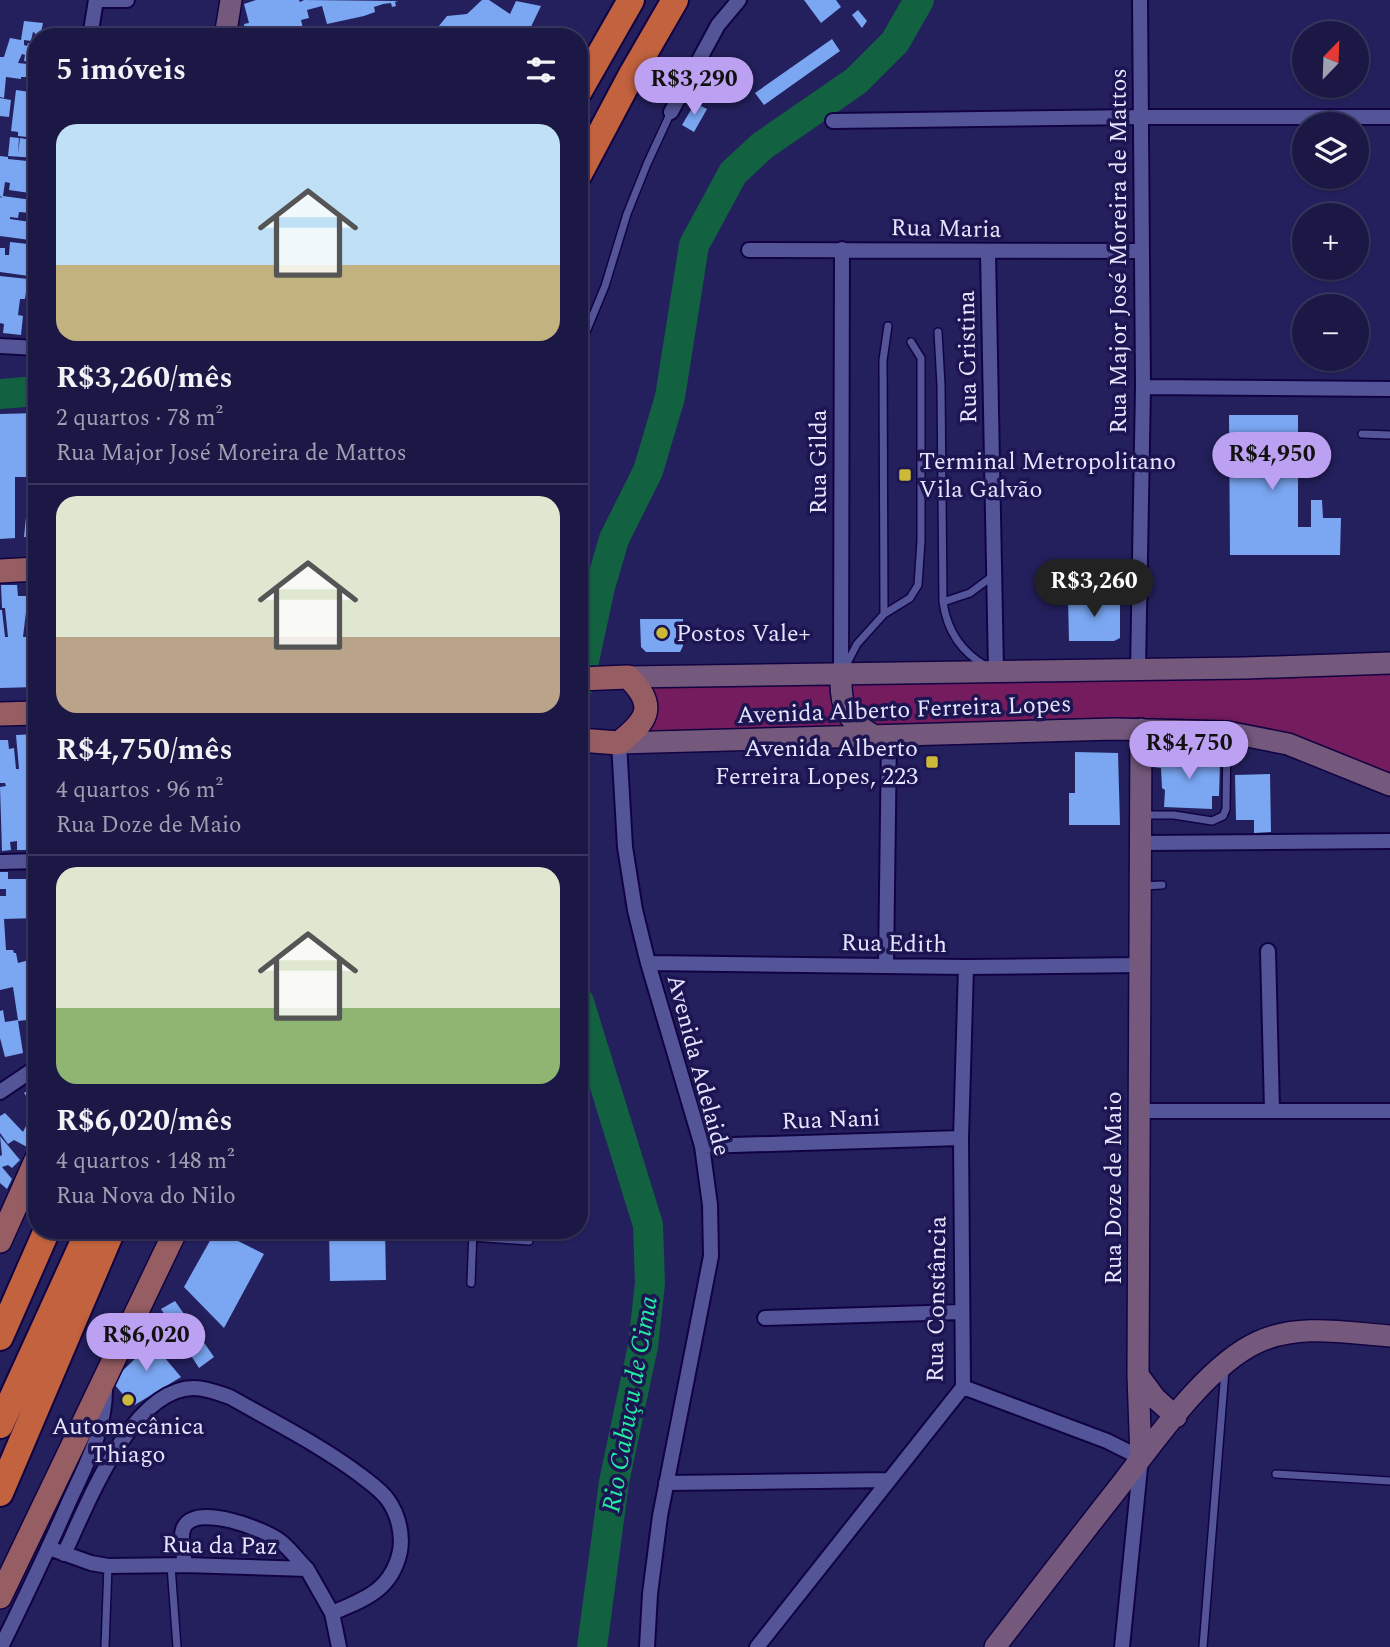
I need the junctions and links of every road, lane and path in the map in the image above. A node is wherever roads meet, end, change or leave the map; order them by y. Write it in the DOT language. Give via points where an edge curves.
graph roads {
  1 [pos="96,0"];
  2 [pos="104,0"];
  3 [pos="127,0"];
  4 [pos="231,0"];
  5 [pos="631,0"];
  6 [pos="675,0"];
  7 [pos="739,0"];
  8 [pos="1140,0"];
  9 [pos="91,28"];
  10 [pos="226,28"];
  11 [pos="588,74"];
  12 [pos="671,112"];
  13 [pos="1141,117"];
  14 [pos="1390,117"];
  15 [pos="832,121"];
  16 [pos="588,157"];
  17 [pos="842,249"];
  18 [pos="749,250"];
  19 [pos="1141,251"];
  20 [pos="988,252"];
  21 [pos="888,326"];
  22 [pos="588,327"];
  23 [pos="938,332"];
  24 [pos="911,342"];
  25 [pos="0,346"];
  26 [pos="28,348"];
  27 [pos="1143,387"];
  28 [pos="1390,389"];
  29 [pos="1362,434"];
  30 [pos="1390,435"];
  31 [pos="28,569"];
  32 [pos="0,571"];
  33 [pos="994,574"];
  34 [pos="943,602"];
  35 [pos="884,614"];
  36 [pos="1390,663"];
  37 [pos="1138,670"];
  38 [pos="996,671"];
  39 [pos="841,675"];
  40 [pos="620,678"];
  41 [pos="588,679"];
  42 [pos="28,713"];
  43 [pos="0,714"];
  44 [pos="1141,729"];
  45 [pos="1227,732"];
  46 [pos="882,737"];
  47 [pos="588,741"];
  48 [pos="613,743"];
  49 [pos="1390,785"];
  50 [pos="1141,815"];
  51 [pos="1390,841"];
  52 [pos="1141,844"];
  53 [pos="28,861"];
  54 [pos="0,862"];
  55 [pos="1268,951"];
  56 [pos="648,963"];
  57 [pos="1140,965"];
  58 [pos="886,966"];
  59 [pos="966,967"];
  60 [pos="28,1073"];
  61 [pos="0,1092"];
  62 [pos="1272,1110"];
  63 [pos="1140,1111"];
  64 [pos="1390,1111"];
  65 [pos="961,1138"];
  66 [pos="702,1146"];
  67 [pos="28,1178"];
  68 [pos="43,1239"];
  69 [pos="85,1239"];
  70 [pos="108,1239"];
  71 [pos="172,1239"];
  72 [pos="472,1239"];
  73 [pos="513,1239"];
  74 [pos="0,1241"];
  75 [pos="530,1241"];
  76 [pos="471,1283"];
  77 [pos="962,1312"];
  78 [pos="765,1318"];
  79 [pos="2,1330"];
  80 [pos="1390,1336"];
  81 [pos="1226,1363"];
  82 [pos="1138,1375"];
  83 [pos="104,1380"];
  84 [pos="962,1387"];
  85 [pos="1176,1417"];
  86 [pos="0,1425"];
  87 [pos="1141,1458"];
  88 [pos="1276,1474"];
  89 [pos="889,1480"];
  90 [pos="1390,1480"];
  91 [pos="666,1483"];
  92 [pos="0,1493"];
  93 [pos="49,1548"];
  94 [pos="64,1554"];
  95 [pos="178,1565"];
  96 [pos="108,1566"];
  97 [pos="307,1569"];
  98 [pos="0,1597"];
  99 [pos="332,1612"];
  100 [pos="1003,1644"];
  101 [pos="2,1647"];
  102 [pos="105,1647"];
  103 [pos="177,1647"];
  104 [pos="339,1647"];
  105 [pos="647,1647"];
  106 [pos="757,1647"];
  107 [pos="1122,1647"];
  108 [pos="1203,1647"];
  1 -- 9 [label="street"];
  2 -- 3 [label="street"];
  4 -- 10 [label="main road"];
  5 -- 11 [label="highway"];
  6 -- 16 [label="highway"];
  7 -- 12 [label="street" via="718,25"];
  8 -- 13 [label="street, Rua Major José Moreira de Mattos"];
  12 -- 22 [label="lane" via="627,214"];
  13 -- 14 [label="street"];
  13 -- 15 [label="street"];
  13 -- 19 [label="street, Rua Major José Moreira de Mattos"];
  17 -- 18 [label="street, Rua Maria"];
  17 -- 20 [label="street, Rua Maria"];
  17 -- 39 [label="street, Rua Gilda"];
  19 -- 20 [label="street, Rua Maria"];
  19 -- 27 [label="street, Rua Major José Moreira de Mattos"];
  20 -- 33 [label="street, Rua Cristina"];
  21 -- 35 [label="lane" via="883,359"];
  23 -- 34 [label="lane"];
  24 -- 35 [label="lane" via="920,358 918,585 911,598"];
  25 -- 26 [label="street"];
  27 -- 28 [label="street"];
  27 -- 37 [label="street, Rua Major José Moreira de Mattos"];
  29 -- 30 [label="lane"];
  31 -- 32 [label="main road"];
  33 -- 34 [label="lane" via="970,593"];
  33 -- 38 [label="street, Rua Cristina"];
  34 -- 38 [label="lane" via="953,635 976,660"];
  35 -- 39 [label="lane" via="857,643"];
  36 -- 37 [label="main road"];
  37 -- 38 [label="main road"];
  38 -- 39 [label="main road"];
  39 -- 40 [label="main road"];
  39 -- 46 [label="main road" via="849,718"];
  40 -- 41 [label="main road"];
  40 -- 48 [label="main road" via="645,697 645,715 639,727"];
  42 -- 43 [label="main road"];
  44 -- 45 [label="main road, Avenida Alberto Ferreira Lopes"];
  44 -- 46 [label="main road, Avenida Alberto Ferreira Lopes"];
  44 -- 50 [label="main road, Rua Doze de Maio"];
  45 -- 49 [label="main road, Avenida Alberto Ferreira Lopes" via="1288,744"];
  45 -- 50 [label="lane" via="1223,816 1212,821"];
  46 -- 48 [label="main road, Avenida Alberto Ferreira Lopes"];
  46 -- 58 [label="street"];
  47 -- 48 [label="main road, Avenida Alberto Ferreira Lopes"];
  48 -- 56 [label="street, Avenida Adelaide" via="635,910"];
  50 -- 52 [label="main road, Rua Doze de Maio"];
  51 -- 52 [label="street"];
  52 -- 57 [label="main road, Rua Doze de Maio" via="1152,885"];
  53 -- 54 [label="street"];
  55 -- 62 [label="street"];
  56 -- 58 [label="street, Rua Edith"];
  56 -- 66 [label="street, Avenida Adelaide"];
  57 -- 59 [label="street, Rua Edith"];
  57 -- 63 [label="main road, Rua Doze de Maio"];
  58 -- 59 [label="street, Rua Edith"];
  59 -- 65 [label="street, Rua Constância"];
  60 -- 61 [label="street"];
  62 -- 63 [label="street"];
  62 -- 64 [label="street"];
  63 -- 82 [label="main road, Rua Doze de Maio"];
  65 -- 66 [label="street, Rua Nani"];
  65 -- 77 [label="street, Rua Constância"];
  66 -- 91 [label="street, Avenida Adelaide" via="711,1256"];
  67 -- 74 [label="main road"];
  68 -- 79 [label="highway"];
  69 -- 86 [label="highway"];
  70 -- 92 [label="highway"];
  71 -- 83 [label="main road"];
  72 -- 76 [label="lane"];
  73 -- 75 [label="lane"];
  77 -- 78 [label="street"];
  77 -- 84 [label="street, Rua Constância"];
  80 -- 81 [label="main road" via="1289,1332 1259,1342"];
  81 -- 85 [label="main road" via="1211,1374"];
  81 -- 108 [label="lane"];
  82 -- 85 [label="main road"];
  82 -- 87 [label="main road, Rua Doze de Maio"];
  83 -- 93 [label="street" via="105,1408 98,1437"];
  83 -- 98 [label="main road"];
  84 -- 87 [label="street"];
  84 -- 89 [label="street, Rua Constância"];
  85 -- 87 [label="main road"];
  87 -- 100 [label="main road"];
  87 -- 107 [label="street, Rua Doze de Maio"];
  88 -- 90 [label="lane"];
  89 -- 91 [label="street"];
  89 -- 106 [label="street, Rua Constância"];
  91 -- 105 [label="street, Avenida Adelaide"];
  93 -- 94 [label="street, Rua da Paz"];
  93 -- 101 [label="street"];
  94 -- 96 [label="street, Rua da Paz"];
  94 -- 99 [label="street" via="107,1466 136,1421 177,1391 215,1392 336,1457 381,1490 391,1503 402,1536 394,1570 377,1592"];
  95 -- 96 [label="street, Rua da Paz"];
  95 -- 97 [label="street, Rua da Paz"];
  95 -- 97 [label="street" via="186,1523 194,1518 224,1518 269,1534"];
  95 -- 103 [label="lane"];
  96 -- 102 [label="lane"];
  97 -- 99 [label="street, Rua da Paz"];
  99 -- 104 [label="street, Rua da Paz"];
}
